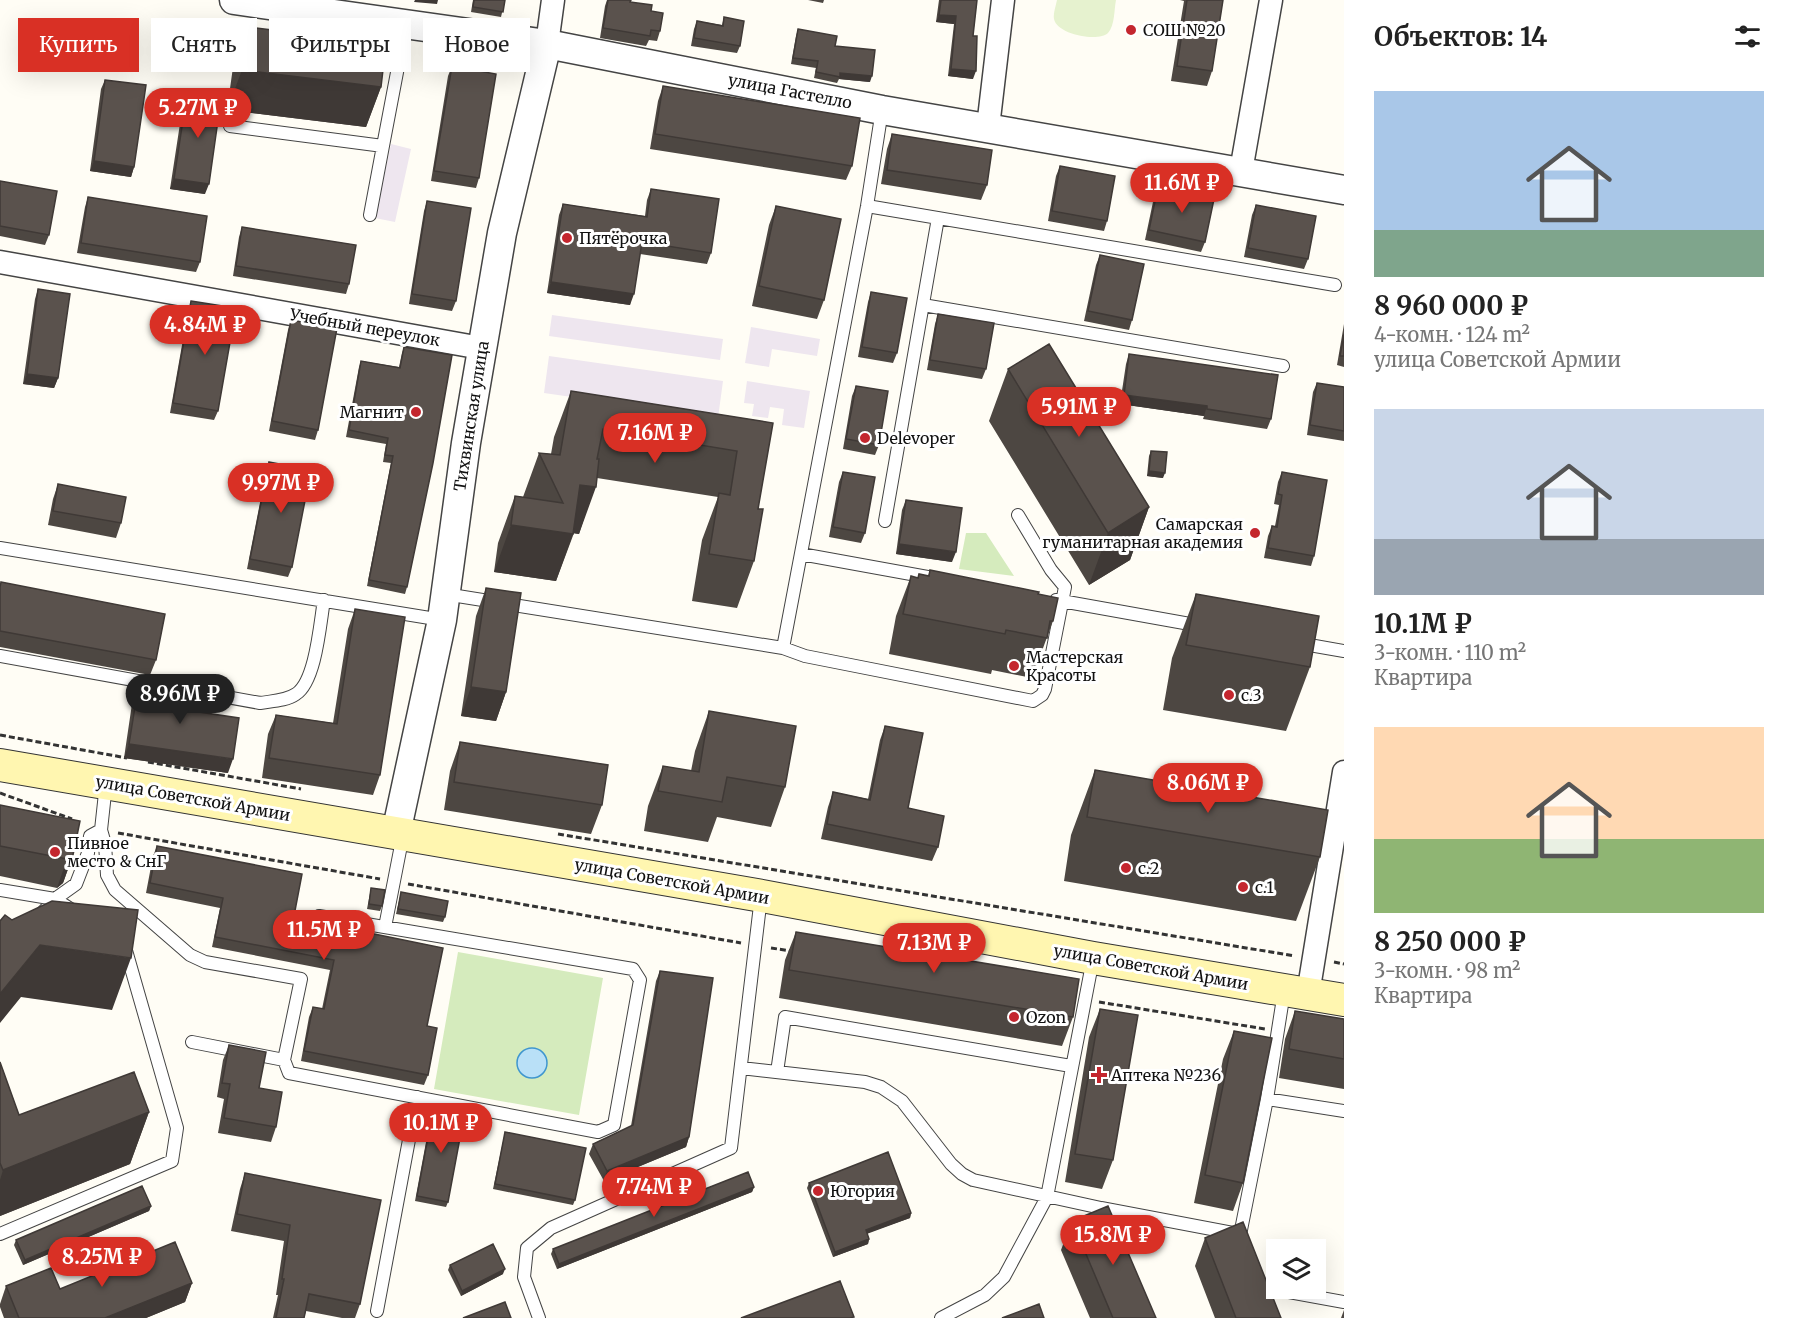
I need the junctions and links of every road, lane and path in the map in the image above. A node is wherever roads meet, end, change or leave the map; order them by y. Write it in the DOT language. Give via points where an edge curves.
graph roads {
  1 [pos="234,0"];
  2 [pos="553,0"];
  3 [pos="1003,0"];
  4 [pos="1271,0"];
  5 [pos="358,18"];
  6 [pos="411,26"];
  7 [pos="547,44"];
  8 [pos="397,72"];
  9 [pos="882,110"];
  10 [pos="230,126"];
  11 [pos="988,127"];
  12 [pos="383,146"];
  13 [pos="1241,171"];
  14 [pos="1344,190"];
  15 [pos="867,206"];
  16 [pos="370,214"];
  17 [pos="938,218"];
  18 [pos="0,262"];
  19 [pos="1335,285"];
  20 [pos="923,305"];
  21 [pos="482,348"];
  22 [pos="1282,366"];
  23 [pos="1018,515"];
  24 [pos="885,521"];
  25 [pos="0,548"];
  26 [pos="801,554"];
  27 [pos="949,581"];
  28 [pos="1040,597"];
  29 [pos="324,600"];
  30 [pos="1062,601"];
  31 [pos="444,607"];
  32 [pos="1215,628"];
  33 [pos="1285,640"];
  34 [pos="783,648"];
  35 [pos="1344,651"];
  36 [pos="0,656"];
  37 [pos="0,735"];
  38 [pos="130,758"];
  39 [pos="141,761"];
  40 [pos="0,765"];
  41 [pos="1344,772"];
  42 [pos="106,783"];
  43 [pos="306,790"];
  44 [pos="0,793"];
  45 [pos="101,830"];
  46 [pos="553,833"];
  47 [pos="399,834"];
  48 [pos="394,882"];
  49 [pos="0,890"];
  50 [pos="762,896"];
  51 [pos="55,899"];
  52 [pos="319,916"];
  53 [pos="86,919"];
  54 [pos="34,920"];
  55 [pos="385,927"];
  56 [pos="115,938"];
  57 [pos="754,945"];
  58 [pos="801,953"];
  59 [pos="1093,958"];
  60 [pos="1313,959"];
  61 [pos="1344,964"];
  62 [pos="1296,992"];
  63 [pos="1085,1000"];
  64 [pos="1344,1000"];
  65 [pos="1279,1032"];
  66 [pos="192,1042"];
  67 [pos="284,1060"];
  68 [pos="1071,1066"];
  69 [pos="741,1068"];
  70 [pos="777,1072"];
  71 [pos="417,1098"];
  72 [pos="1267,1099"];
  73 [pos="1344,1111"];
  74 [pos="1047,1197"];
  75 [pos="0,1234"];
  76 [pos="1261,1287"];
  77 [pos="1344,1302"];
  78 [pos="377,1311"];
  79 [pos="539,1318"];
  80 [pos="941,1318"];
  1 -- 5 [label="street, улица Гастелло"];
  2 -- 7 [label="street, Тихвинская улица"];
  3 -- 11 [label="street"];
  4 -- 13 [label="street"];
  6 -- 7 [label="street, улица Гастелло"];
  7 -- 9 [label="street, улица Гастелло"];
  7 -- 21 [label="street, Тихвинская улица" via="502,233"];
  8 -- 12 [label="lane"];
  9 -- 11 [label="street, улица Гастелло"];
  9 -- 15 [label="lane"];
  10 -- 12 [label="lane"];
  11 -- 13 [label="street, улица Гастелло"];
  12 -- 16 [label="lane"];
  13 -- 14 [label="street, улица Гастелло"];
  15 -- 17 [label="lane"];
  15 -- 26 [label="lane"];
  17 -- 19 [label="lane"];
  17 -- 20 [label="lane"];
  18 -- 21 [label="street, Учебный переулок"];
  20 -- 22 [label="lane"];
  20 -- 24 [label="lane"];
  21 -- 31 [label="street, Тихвинская улица"];
  23 -- 30 [label="lane" via="1051,570 1064,584"];
  25 -- 29 [label="lane"];
  26 -- 27 [label="lane"];
  26 -- 34 [label="lane"];
  28 -- 30 [label="lane"];
  29 -- 31 [label="lane"];
  29 -- 36 [label="lane" via="311,674 299,693 284,700 260,703"];
  30 -- 32 [label="lane"];
  30 -- 34 [label="lane" via="1045,689 1033,701 805,656"];
  31 -- 34 [label="lane"];
  31 -- 47 [label="street, Тихвинская улица"];
  33 -- 35 [label="lane"];
  37 -- 38 [label="path"];
  39 -- 43 [label="path"];
  40 -- 42 [label="main road, улица Советской Армии"];
  41 -- 60 [label="street"];
  42 -- 45 [label="lane"];
  42 -- 47 [label="main road, улица Советской Армии"];
  44 -- 45 [label="path"];
  45 -- 48 [label="path"];
  45 -- 51 [label="lane" via="90,836 76,884"];
  45 -- 67 [label="lane" via="107,874 115,890 190,955 205,962 301,979"];
  46 -- 60 [label="path"];
  47 -- 48 [label="lane"];
  47 -- 50 [label="main road, улица Советской Армии"];
  48 -- 55 [label="lane"];
  48 -- 57 [label="path"];
  49 -- 51 [label="lane"];
  50 -- 57 [label="lane"];
  50 -- 59 [label="main road, улица Советской Армии"];
  51 -- 53 [label="lane"];
  51 -- 54 [label="lane"];
  52 -- 55 [label="lane"];
  55 -- 71 [label="lane" via="633,969 640,980 614,1125 598,1132"];
  56 -- 75 [label="lane" via="124,944 177,1128 172,1161"];
  57 -- 58 [label="path"];
  57 -- 69 [label="lane"];
  59 -- 62 [label="main road, улица Советской Армии"];
  59 -- 63 [label="lane"];
  60 -- 61 [label="path"];
  60 -- 62 [label="street"];
  62 -- 64 [label="main road, улица Советской Армии"];
  62 -- 65 [label="lane"];
  63 -- 65 [label="path"];
  63 -- 68 [label="lane"];
  65 -- 72 [label="lane"];
  66 -- 67 [label="lane"];
  67 -- 71 [label="lane" via="289,1073"];
  68 -- 70 [label="lane" via="785,1017"];
  68 -- 74 [label="lane"];
  69 -- 70 [label="lane"];
  69 -- 79 [label="lane" via="731,1148 551,1228 527,1248 524,1276"];
  70 -- 74 [label="lane" via="865,1082 881,1088 902,1101 962,1174"];
  71 -- 78 [label="lane"];
  72 -- 73 [label="lane"];
  72 -- 74 [label="lane" via="1242,1240 1103,1214"];
  74 -- 80 [label="lane" via="1004,1277 985,1295"];
  76 -- 77 [label="lane"];
}
